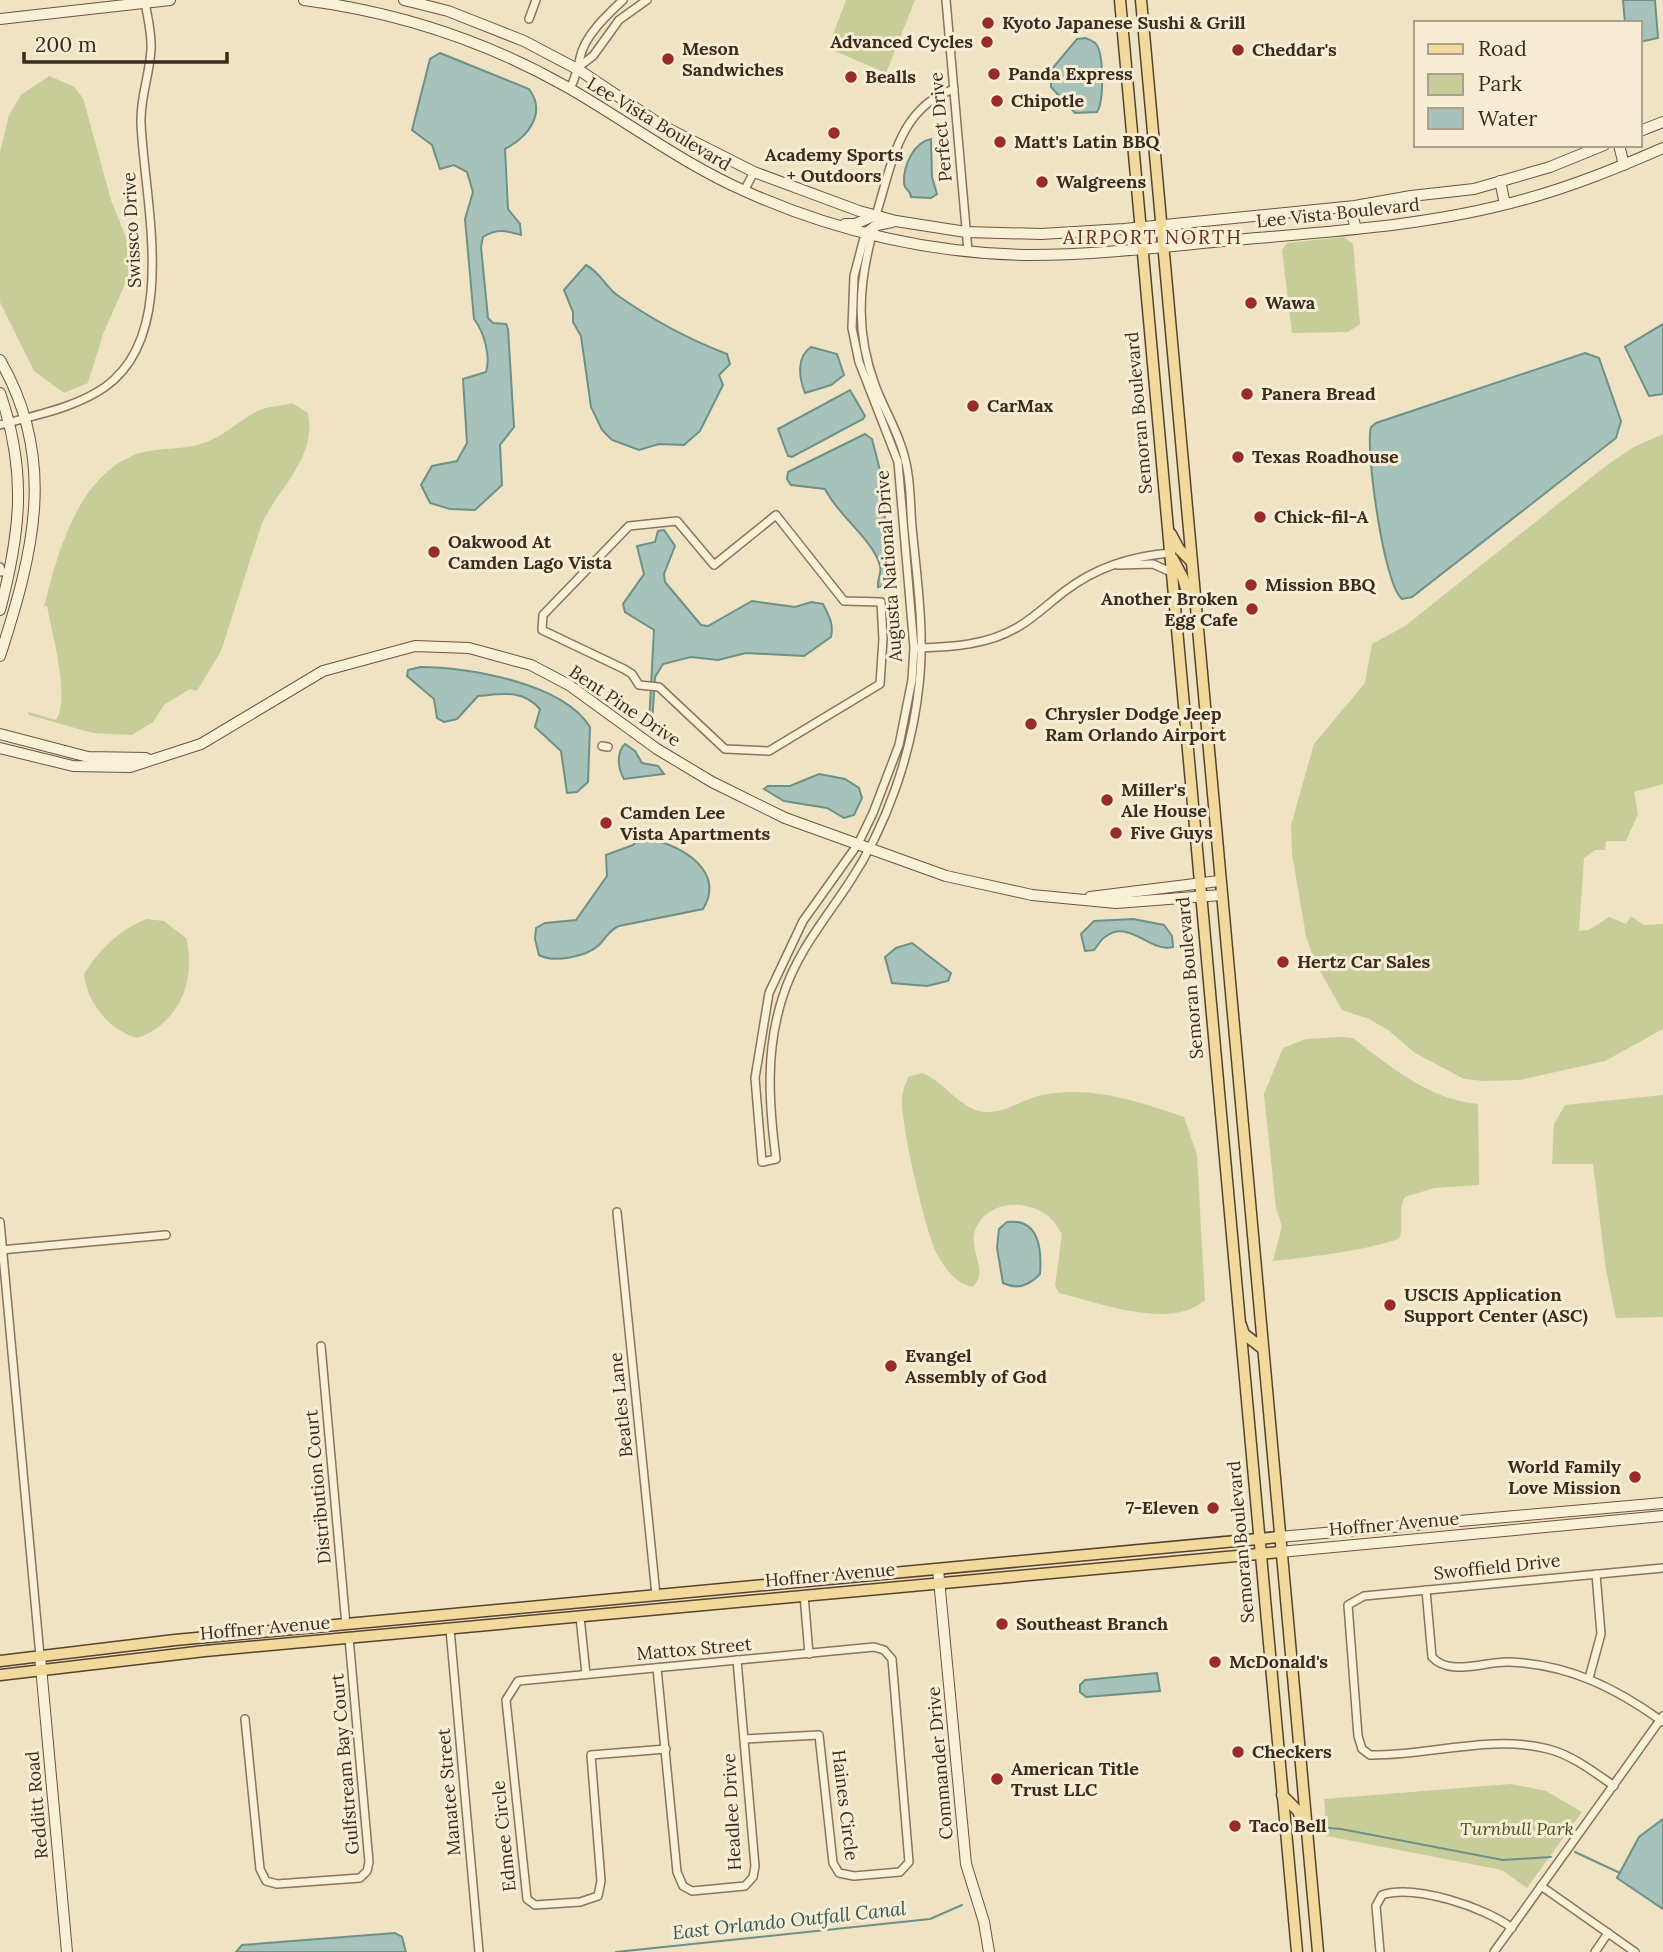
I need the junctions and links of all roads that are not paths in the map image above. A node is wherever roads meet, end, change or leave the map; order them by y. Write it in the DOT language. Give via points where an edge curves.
graph roads {
  1 [pos="170,0"];
  2 [pos="304,0"];
  3 [pos="404,0"];
  4 [pos="537,0"];
  5 [pos="623,0"];
  6 [pos="647,0"];
  7 [pos="946,0"];
  8 [pos="1120,0"];
  9 [pos="1141,0"];
  10 [pos="145,1"];
  11 [pos="0,19"];
  12 [pos="529,19"];
  13 [pos="580,67"];
  14 [pos="570,89"];
  15 [pos="954,89"];
  16 [pos="1663,121"];
  17 [pos="1642,130"];
  18 [pos="1598,147"];
  19 [pos="1619,147"];
  20 [pos="1663,148"];
  21 [pos="1623,166"];
  22 [pos="754,172"];
  23 [pos="1500,181"];
  24 [pos="744,191"];
  25 [pos="1505,204"];
  26 [pos="1350,206"];
  27 [pos="876,215"];
  28 [pos="895,221"];
  29 [pos="834,224"];
  30 [pos="1161,225"];
  31 [pos="1140,228"];
  32 [pos="1356,229"];
  33 [pos="966,232"];
  34 [pos="868,235"];
  35 [pos="1163,246"];
  36 [pos="1142,248"];
  37 [pos="968,251"];
  38 [pos="0,360"];
  39 [pos="0,393"];
  40 [pos="24,419"];
  41 [pos="5,424"];
  42 [pos="1166,518"];
  43 [pos="1170,553"];
  44 [pos="1191,561"];
  45 [pos="1118,565"];
  46 [pos="3,572"];
  47 [pos="1171,572"];
  48 [pos="25,578"];
  49 [pos="0,610"];
  50 [pos="1196,629"];
  51 [pos="918,648"];
  52 [pos="0,656"];
  53 [pos="646,686"];
  54 [pos="0,734"];
  55 [pos="0,748"];
  56 [pos="164,757"];
  57 [pos="858,844"];
  58 [pos="869,848"];
  59 [pos="1219,881"];
  60 [pos="1199,883"];
  61 [pos="1221,895"];
  62 [pos="1200,897"];
  63 [pos="1072,899"];
  64 [pos="763,1017"];
  65 [pos="776,1022"];
  66 [pos="617,1212"];
  67 [pos="0,1222"];
  68 [pos="166,1235"];
  69 [pos="1,1250"];
  70 [pos="1237,1316"];
  71 [pos="321,1346"];
  72 [pos="1262,1348"];
  73 [pos="1663,1503"];
  74 [pos="1663,1514"];
  75 [pos="1279,1537"];
  76 [pos="1258,1538"];
  77 [pos="1280,1552"];
  78 [pos="1260,1553"];
  79 [pos="1663,1568"];
  80 [pos="938,1569"];
  81 [pos="1596,1574"];
  82 [pos="939,1583"];
  83 [pos="1426,1590"];
  84 [pos="656,1595"];
  85 [pos="804,1595"];
  86 [pos="562,1604"];
  87 [pos="580,1617"];
  88 [pos="396,1620"];
  89 [pos="346,1625"];
  90 [pos="486,1625"];
  91 [pos="450,1629"];
  92 [pos="349,1638"];
  93 [pos="307,1642"];
  94 [pos="884,1650"];
  95 [pos="809,1654"];
  96 [pos="40,1656"];
  97 [pos="737,1660"];
  98 [pos="0,1661"];
  99 [pos="657,1668"];
  100 [pos="41,1670"];
  101 [pos="586,1674"];
  102 [pos="0,1675"];
  103 [pos="1590,1678"];
  104 [pos="510,1689"];
  105 [pos="245,1719"];
  106 [pos="1662,1720"];
  107 [pos="744,1740"];
  108 [pos="666,1749"];
  109 [pos="1614,1786"];
  110 [pos="1282,1795"];
  111 [pos="1306,1831"];
  112 [pos="1541,1886"];
  113 [pos="1511,1928"];
  114 [pos="1608,1933"];
  115 [pos="67,1952"];
  116 [pos="479,1952"];
  117 [pos="989,1952"];
  118 [pos="1297,1952"];
  119 [pos="1318,1952"];
  120 [pos="1380,1952"];
  121 [pos="1494,1952"];
  122 [pos="1595,1952"];
  123 [pos="1635,1952"];
  1 -- 10 [label="street"];
  2 -- 14 [label="street, Lee Vista Boulevard" via="365,10 452,34 491,48"];
  3 -- 13 [label="street, Lee Vista Boulevard" via="449,7"];
  4 -- 12 [label="street"];
  5 -- 13 [label="street" via="595,30 580,57"];
  6 -- 13 [label="street" via="619,20"];
  7 -- 15 [label="street, Perfect Drive"];
  8 -- 31 [label="main road, Semoran Boulevard"];
  9 -- 30 [label="main road"];
  10 -- 11 [label="street"];
  10 -- 40 [label="street, Swissco Drive" via="151,49 141,122 154,280 150,309 130,360 107,386 79,401"];
  13 -- 14 [label="street"];
  13 -- 22 [label="street, Lee Vista Boulevard" via="660,125"];
  14 -- 24 [label="street, Lee Vista Boulevard" via="682,159"];
  15 -- 27 [label="street" via="921,106 909,120"];
  15 -- 33 [label="street, Perfect Drive"];
  16 -- 17 [label="street"];
  18 -- 23 [label="street, Lee Vista Boulevard"];
  19 -- 21 [label="street"];
  20 -- 21 [label="street, Lee Vista Boulevard"];
  21 -- 25 [label="street, Lee Vista Boulevard"];
  22 -- 24 [label="street"];
  22 -- 27 [label="street, Lee Vista Boulevard"];
  23 -- 25 [label="street"];
  23 -- 26 [label="street, Lee Vista Boulevard" via="1474,189"];
  24 -- 29 [label="street, Lee Vista Boulevard"];
  25 -- 32 [label="street, Lee Vista Boulevard"];
  26 -- 30 [label="street, Lee Vista Boulevard"];
  26 -- 32 [label="street"];
  27 -- 28 [label="street, Lee Vista Boulevard"];
  27 -- 29 [label="street" via="855,224"];
  28 -- 33 [label="street, Lee Vista Boulevard"];
  28 -- 34 [label="street" via="877,225"];
  29 -- 34 [label="street, Lee Vista Boulevard"];
  30 -- 31 [label="street, Lee Vista Boulevard"];
  30 -- 35 [label="main road"];
  31 -- 33 [label="street, Lee Vista Boulevard" via="1041,234"];
  31 -- 36 [label="main road, Semoran Boulevard"];
  32 -- 35 [label="street, Lee Vista Boulevard"];
  33 -- 37 [label="street, Perfect Drive"];
  34 -- 37 [label="street, Lee Vista Boulevard"];
  34 -- 51 [label="street, Augusta National Drive" via="854,276 852,328 859,362 898,462"];
  35 -- 36 [label="street, Lee Vista Boulevard"];
  35 -- 44 [label="main road"];
  36 -- 37 [label="street, Lee Vista Boulevard" via="1034,255"];
  36 -- 42 [label="main road, Semoran Boulevard"];
  38 -- 40 [label="street"];
  39 -- 41 [label="street"];
  40 -- 41 [label="street, Swissco Drive"];
  40 -- 48 [label="street" via="34,463 35,516"];
  41 -- 46 [label="street" via="18,461 20,503"];
  42 -- 43 [label="main road, Semoran Boulevard"];
  42 -- 44 [label="main road" via="1179,550"];
  43 -- 45 [label="street" via="1125,559"];
  43 -- 47 [label="main road, Semoran Boulevard"];
  43 -- 50 [label="main road" via="1184,578"];
  44 -- 50 [label="main road"];
  45 -- 47 [label="street" via="1153,564"];
  45 -- 51 [label="street" via="1067,589 1007,632 966,645"];
  46 -- 48 [label="street"];
  46 -- 49 [label="street"];
  47 -- 60 [label="main road, Semoran Boulevard"];
  48 -- 52 [label="street"];
  50 -- 59 [label="main road"];
  51 -- 57 [label="street, Augusta National Drive" via="899,745"];
  51 -- 58 [label="street, Augusta National Drive" via="912,727 895,790"];
  53 -- 53 [label="street" via="614,664 544,634 541,626 543,615 634,523 677,521 714,565 776,515 844,601 881,602 880,684 768,751 725,749 659,687"];
  54 -- 56 [label="street, Bent Pine Drive" via="88,757"];
  55 -- 56 [label="street, Bent Pine Drive" via="90,768 130,767"];
  56 -- 57 [label="street, Bent Pine Drive" via="225,731 323,671 415,646 469,648 531,665 569,685 712,782 785,818"];
  57 -- 58 [label="street, Bent Pine Drive"];
  57 -- 64 [label="street, Augusta National Drive" via="803,921 781,964"];
  58 -- 63 [label="street, Bent Pine Drive" via="946,876"];
  58 -- 65 [label="street, Augusta National Drive" via="796,962"];
  59 -- 60 [label="street, Bent Pine Drive"];
  59 -- 61 [label="main road"];
  60 -- 62 [label="main road, Semoran Boulevard"];
  60 -- 63 [label="street, Bent Pine Drive"];
  61 -- 62 [label="street, Bent Pine Drive"];
  61 -- 72 [label="main road"];
  62 -- 63 [label="street, Bent Pine Drive" via="1116,903"];
  62 -- 70 [label="main road, Semoran Boulevard"];
  64 -- 65 [label="street"];
  64 -- 65 [label="street, Augusta National Drive" via="755,1078 762,1162 776,1159 769,1104"];
  66 -- 84 [label="street, Beatles Lane"];
  67 -- 69 [label="street"];
  68 -- 69 [label="street"];
  69 -- 96 [label="street"];
  70 -- 72 [label="main road" via="1244,1334"];
  70 -- 76 [label="main road, Semoran Boulevard"];
  71 -- 89 [label="street, Distribution Court"];
  72 -- 75 [label="main road"];
  73 -- 75 [label="street, Hoffner Avenue"];
  74 -- 77 [label="street, Hoffner Avenue"];
  75 -- 76 [label="main road, Hoffner Avenue"];
  75 -- 77 [label="main road"];
  76 -- 78 [label="main road, Semoran Boulevard"];
  76 -- 80 [label="main road, Hoffner Avenue"];
  77 -- 78 [label="main road, Hoffner Avenue"];
  77 -- 111 [label="main road"];
  78 -- 82 [label="main road, Hoffner Avenue"];
  78 -- 110 [label="main road, Semoran Boulevard"];
  79 -- 81 [label="street, Swoffield Drive"];
  80 -- 82 [label="street, Commander Drive"];
  80 -- 84 [label="main road, Hoffner Avenue"];
  81 -- 83 [label="street, Swoffield Drive"];
  81 -- 103 [label="street" via="1601,1634"];
  82 -- 85 [label="main road, Hoffner Avenue"];
  82 -- 117 [label="street, Commander Drive" via="966,1864"];
  83 -- 103 [label="street" via="1432,1657 1439,1665 1507,1662"];
  83 -- 109 [label="street, Swoffield Drive" via="1354,1599 1348,1605 1362,1749 1370,1755 1383,1755 1522,1744 1551,1749"];
  84 -- 86 [label="main road, Hoffner Avenue"];
  84 -- 87 [label="main road" via="648,1602 594,1606"];
  85 -- 87 [label="main road, Hoffner Avenue"];
  85 -- 95 [label="street"];
  86 -- 88 [label="main road, Hoffner Avenue"];
  86 -- 90 [label="main road" via="554,1612"];
  87 -- 90 [label="main road, Hoffner Avenue"];
  87 -- 101 [label="street"];
  88 -- 89 [label="main road, Hoffner Avenue"];
  88 -- 92 [label="main road"];
  89 -- 93 [label="main road"];
  89 -- 96 [label="main road, Hoffner Avenue"];
  90 -- 91 [label="main road, Hoffner Avenue"];
  91 -- 92 [label="main road, Hoffner Avenue"];
  91 -- 116 [label="street, Manatee Street"];
  92 -- 93 [label="main road, Hoffner Avenue"];
  92 -- 105 [label="street, Gulfstream Bay Court" via="369,1862 360,1878 266,1881 260,1869"];
  93 -- 100 [label="main road, Hoffner Avenue"];
  94 -- 95 [label="street, Mattox Street" via="874,1647"];
  94 -- 107 [label="street, Haines Circle" via="892,1659 910,1853 900,1872 839,1874 819,1735"];
  95 -- 97 [label="street, Mattox Street"];
  96 -- 98 [label="main road, Hoffner Avenue"];
  96 -- 100 [label="street, Redditt Road"];
  97 -- 99 [label="street, Mattox Street"];
  97 -- 107 [label="street, Headlee Drive"];
  99 -- 101 [label="street, Mattox Street"];
  99 -- 108 [label="street, Headlee Drive"];
  100 -- 102 [label="main road, Hoffner Avenue"];
  100 -- 115 [label="street, Redditt Road"];
  101 -- 104 [label="street, Mattox Street" via="518,1681"];
  103 -- 106 [label="street"];
  104 -- 108 [label="street, Edmee Circle" via="506,1700 524,1884 527,1899 535,1905 598,1896 601,1881 591,1755"];
  106 -- 109 [label="street"];
  107 -- 108 [label="street, Headlee Drive" via="755,1866 745,1886 692,1891 682,1886"];
  109 -- 112 [label="street"];
  110 -- 111 [label="main road" via="1298,1811"];
  110 -- 118 [label="main road, Semoran Boulevard"];
  111 -- 119 [label="main road"];
  112 -- 113 [label="street"];
  112 -- 114 [label="street"];
  113 -- 120 [label="street" via="1476,1907 1396,1891 1382,1895 1376,1906"];
  113 -- 121 [label="street"];
  114 -- 122 [label="street"];
  114 -- 123 [label="street"];
}
